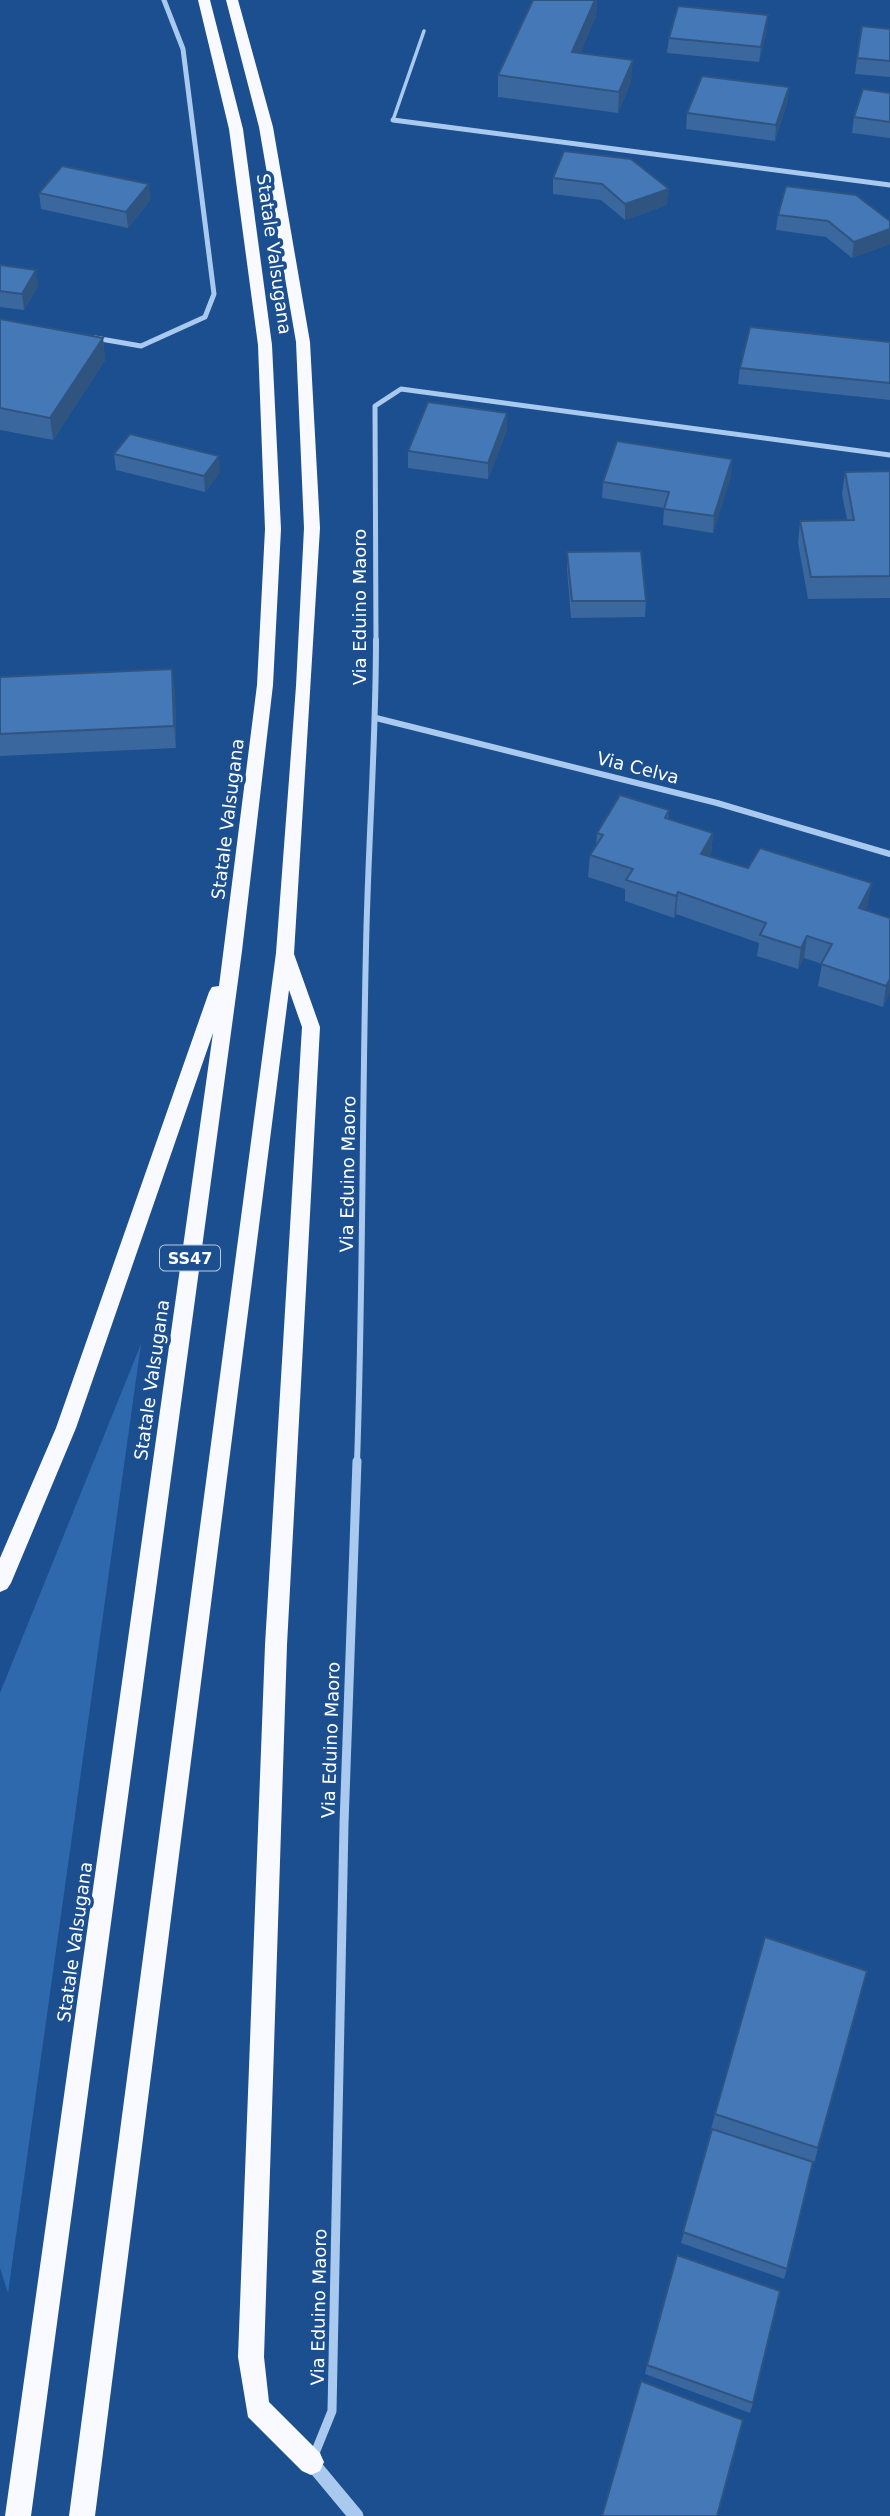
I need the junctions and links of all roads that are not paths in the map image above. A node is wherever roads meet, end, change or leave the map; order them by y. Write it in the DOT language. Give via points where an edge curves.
graph roads {
  1 [pos="164,0"];
  2 [pos="204,0"];
  3 [pos="232,0"];
  4 [pos="424,31"];
  5 [pos="393,120"];
  6 [pos="890,185"];
  7 [pos="91,337"];
  8 [pos="890,455"];
  9 [pos="376,718"];
  10 [pos="890,854"];
  11 [pos="233,951"];
  12 [pos="285,953"];
  13 [pos="0,1583"];
  14 [pos="311,2462"];
  15 [pos="18,2516"];
  16 [pos="82,2516"];
  17 [pos="356,2516"];
  1 -- 7 [label="street" via="183,49 214,294 205,317 141,346"];
  2 -- 11 [label="highway, Statale Valsugana / SS47" via="236,129 265,345 273,529 265,685"];
  3 -- 12 [label="highway, Statale Valsugana / SS47" via="266,127 303,342 312,528"];
  4 -- 5 [label="lane"];
  5 -- 6 [label="street"];
  8 -- 9 [label="street, Via Eduino Maoro" via="401,389 375,405"];
  9 -- 10 [label="street, Via Celva" via="718,803"];
  9 -- 14 [label="street, Via Eduino Maoro" via="366,946 362,1322 344,1824 332,2411"];
  11 -- 13 [label="highway" via="66,1428"];
  11 -- 15 [label="highway, Statale Valsugana / SS47"];
  12 -- 14 [label="highway" via="311,1027 276,1646 251,2357 257,2408"];
  12 -- 16 [label="highway, Statale Valsugana / SS47"];
  14 -- 17 [label="street"];
}
